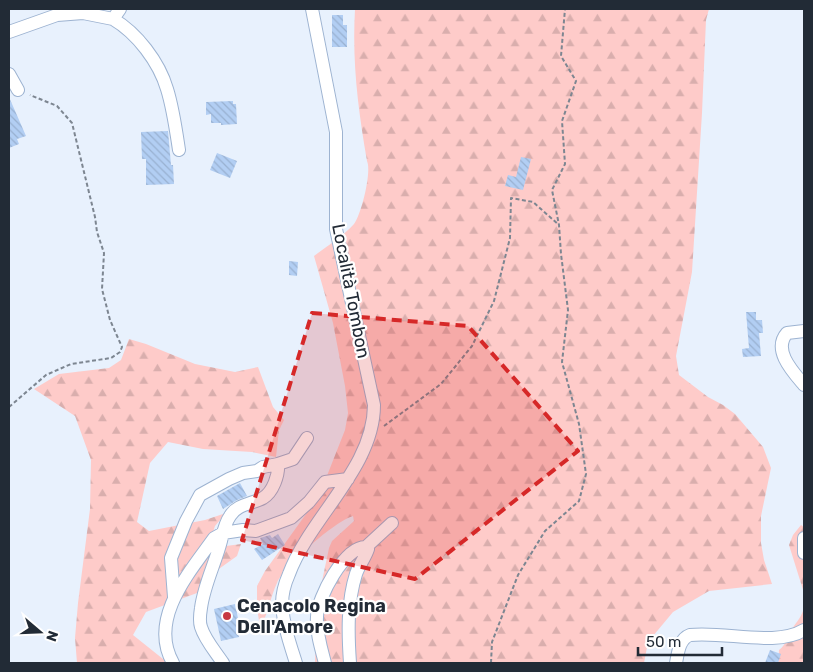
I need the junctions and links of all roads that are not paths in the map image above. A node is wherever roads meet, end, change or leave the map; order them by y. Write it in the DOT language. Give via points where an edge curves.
graph roads {
  1 [pos="312,9"];
  2 [pos="117,14"];
  3 [pos="9,32"];
  4 [pos="9,74"];
  5 [pos="18,90"];
  6 [pos="179,150"];
  7 [pos="804,332"];
  8 [pos="804,385"];
  9 [pos="307,438"];
  10 [pos="278,464"];
  11 [pos="348,478"];
  12 [pos="392,523"];
  13 [pos="223,533"];
  14 [pos="804,538"];
  15 [pos="366,547"];
  16 [pos="804,553"];
  17 [pos="174,597"];
  18 [pos="804,630"];
  19 [pos="173,663"];
  20 [pos="223,663"];
  21 [pos="296,663"];
  22 [pos="325,663"];
  23 [pos="350,663"];
  24 [pos="676,663"];
  1 -- 11 [label="street, Località Tombon" via="336,132 336,230 374,405 368,438"];
  2 -- 3 [label="street" via="57,15"];
  2 -- 6 [label="street" via="162,74"];
  4 -- 5 [label="street"];
  7 -- 8 [label="street" via="787,333 781,347"];
  9 -- 10 [label="street" via="293,459"];
  10 -- 13 [label="street" via="275,482 268,493 236,510"];
  10 -- 17 [label="street" via="228,478 200,495 171,558"];
  11 -- 13 [label="street" via="325,482 291,518 256,531"];
  11 -- 21 [label="street, Località Tombon" via="303,544 284,586 285,623"];
  12 -- 15 [label="street"];
  13 -- 17 [label="street" via="214,538"];
  13 -- 20 [label="street" via="200,618 207,641"];
  14 -- 16 [label="street"];
  15 -- 22 [label="street" via="354,552 340,565 322,596 316,617"];
  15 -- 23 [label="street" via="368,549 352,588 348,617"];
  17 -- 19 [label="street" via="165,630"];
  18 -- 24 [label="street" via="780,638 722,634 686,636"];
}
